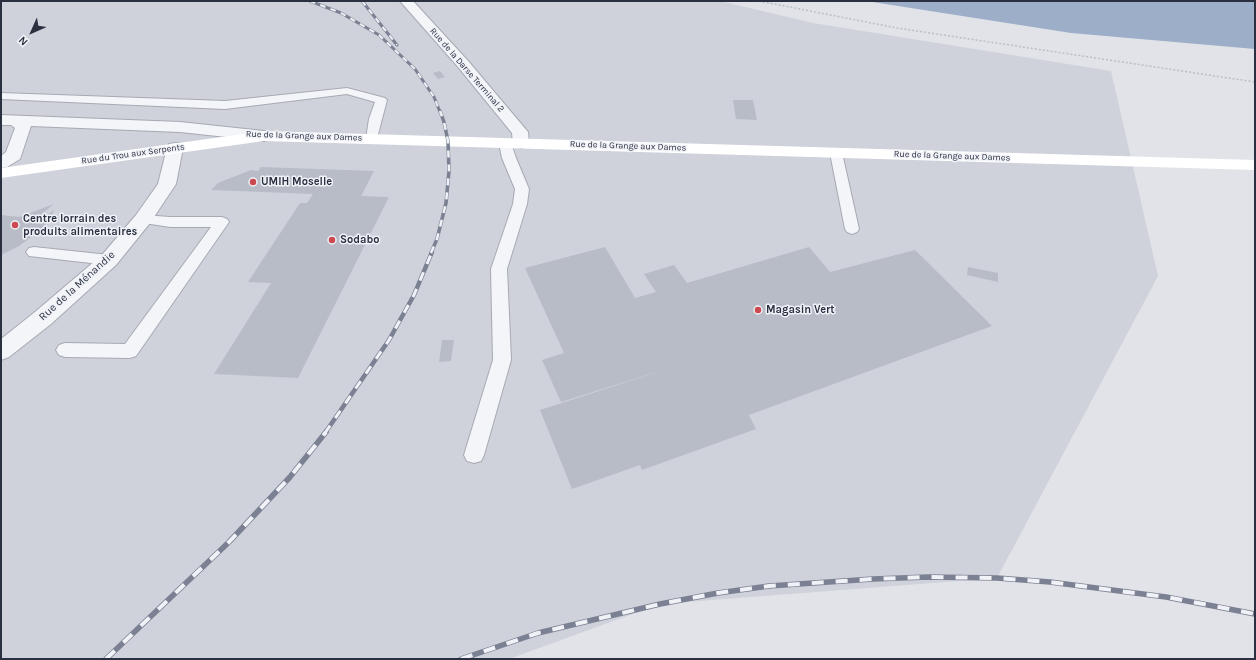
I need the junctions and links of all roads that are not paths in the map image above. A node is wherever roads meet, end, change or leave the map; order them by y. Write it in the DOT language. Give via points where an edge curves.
graph roads {
  1 [pos="406,1"];
  2 [pos="1,96"];
  3 [pos="8,121"];
  4 [pos="264,136"];
  5 [pos="372,139"];
  6 [pos="513,143"];
  7 [pos="176,148"];
  8 [pos="836,153"];
  9 [pos="1,163"];
  10 [pos="1255,165"];
  11 [pos="1,173"];
  12 [pos="142,218"];
  13 [pos="852,229"];
  14 [pos="34,252"];
  15 [pos="109,260"];
  16 [pos="65,350"];
  17 [pos="1,351"];
  18 [pos="474,455"];
  1 -- 6 [label="street, Rue de la Darse Terminal 2" via="464,64 520,132"];
  2 -- 5 [label="lane" via="225,105 347,91 381,100"];
  3 -- 4 [label="street, Rue de la Grange aux Dames" via="180,127"];
  3 -- 9 [label="street" via="23,126 14,155"];
  4 -- 5 [label="street, Rue de la Grange aux Dames"];
  4 -- 7 [label="street, Rue du Trou aux Serpents"];
  5 -- 6 [label="street, Rue de la Grange aux Dames"];
  6 -- 8 [label="street, Rue de la Grange aux Dames"];
  6 -- 18 [label="lane" via="509,158 522,188 520,204 499,269 502,360"];
  7 -- 11 [label="street, Rue du Trou aux Serpents"];
  7 -- 12 [label="street, Rue de la Ménandie" via="167,184"];
  8 -- 10 [label="street, Rue de la Grange aux Dames"];
  8 -- 13 [label="lane"];
  12 -- 15 [label="street, Rue de la Ménandie"];
  12 -- 16 [label="lane" via="170,222 222,222 130,351"];
  14 -- 15 [label="lane"];
  15 -- 17 [label="street, Rue de la Ménandie"];
}
